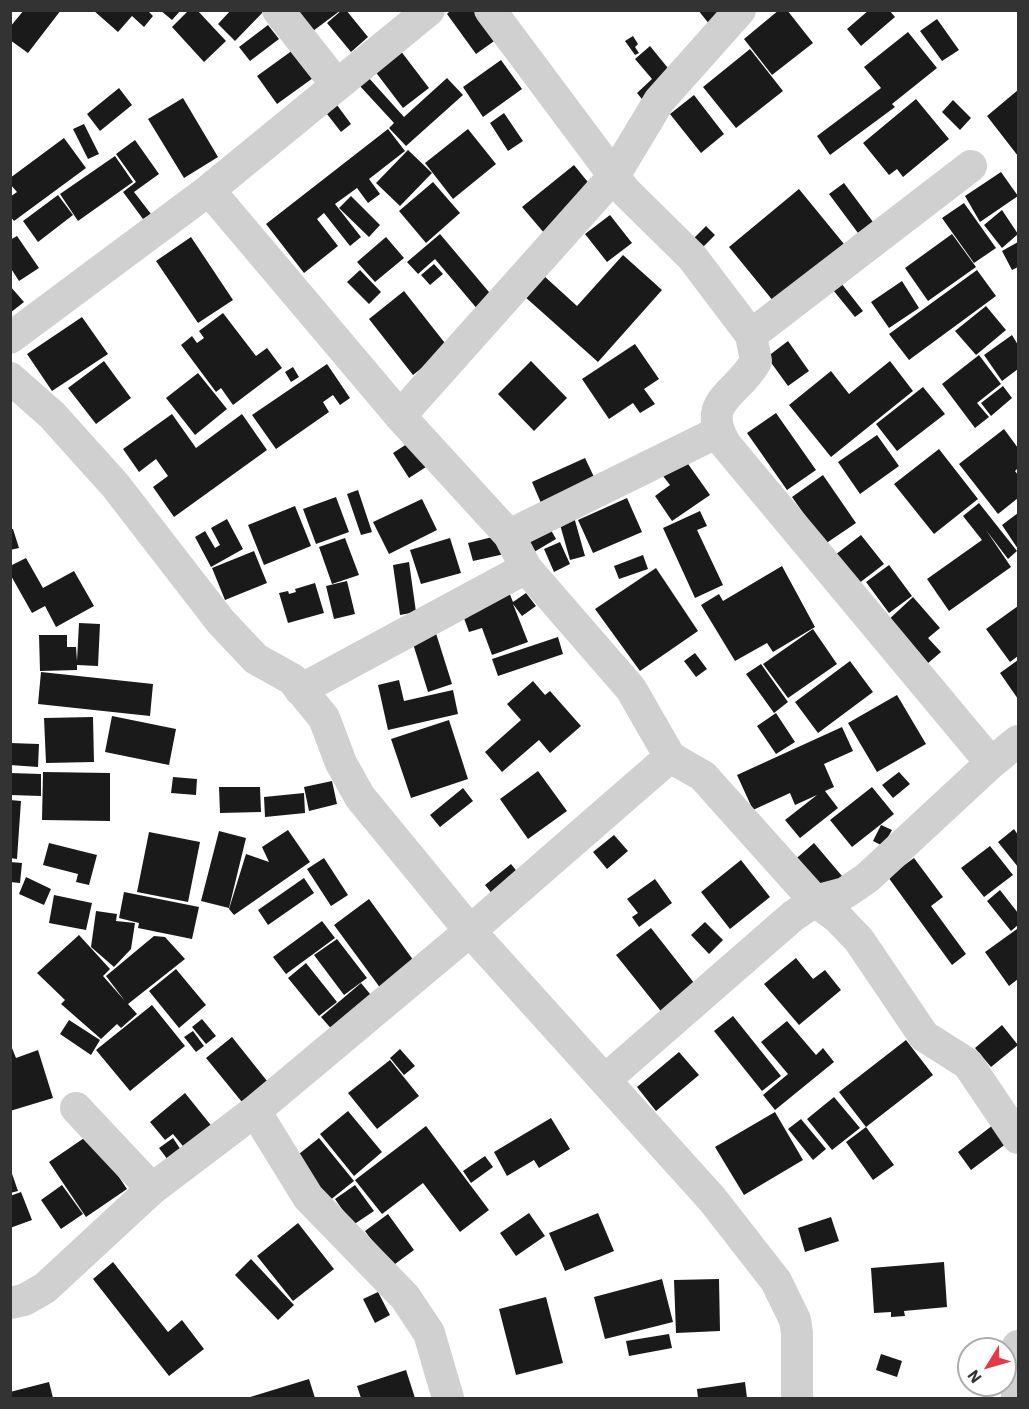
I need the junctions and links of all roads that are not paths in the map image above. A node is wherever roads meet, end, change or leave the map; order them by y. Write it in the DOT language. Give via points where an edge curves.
graph roads {
  1 [pos="278,10"];
  2 [pos="429,10"];
  3 [pos="490,10"];
  4 [pos="740,10"];
  5 [pos="338,85"];
  6 [pos="971,166"];
  7 [pos="614,176"];
  8 [pos="209,190"];
  9 [pos="750,334"];
  10 [pos="10,338"];
  11 [pos="10,378"];
  12 [pos="400,416"];
  13 [pos="726,433"];
  14 [pos="509,535"];
  15 [pos="526,568"];
  16 [pos="300,690"];
  17 [pos="1018,741"];
  18 [pos="670,757"];
  19 [pos="991,763"];
  20 [pos="815,901"];
  21 [pos="470,931"];
  22 [pos="606,1079"];
  23 [pos="76,1107"];
  24 [pos="255,1111"];
  25 [pos="1018,1138"];
  26 [pos="152,1189"];
  27 [pos="10,1303"];
  28 [pos="1018,1347"];
  29 [pos="448,1398"];
  30 [pos="797,1398"];
  31 [pos="1017,1398"];
  1 -- 5 [label="street"];
  2 -- 5 [label="street"];
  3 -- 7 [label="street"];
  4 -- 7 [label="street" via="659,102"];
  5 -- 8 [label="street"];
  6 -- 9 [label="street"];
  7 -- 9 [label="street" via="692,257"];
  7 -- 12 [label="street"];
  8 -- 10 [label="street"];
  8 -- 12 [label="street"];
  9 -- 13 [label="street" via="756,361 752,370 717,408 715,421"];
  11 -- 16 [label="street" via="52,415 115,485 221,622 256,658 292,679"];
  12 -- 14 [label="street"];
  13 -- 14 [label="street"];
  13 -- 19 [label="street"];
  14 -- 15 [label="street"];
  15 -- 16 [label="street"];
  15 -- 18 [label="street" via="631,689"];
  16 -- 21 [label="street" via="324,718 341,763 360,797"];
  17 -- 19 [label="street"];
  18 -- 20 [label="street" via="703,776"];
  18 -- 21 [label="street"];
  19 -- 20 [label="street" via="867,878 845,892"];
  20 -- 22 [label="street"];
  20 -- 25 [label="street" via="859,940 924,1036 968,1064"];
  21 -- 22 [label="street"];
  21 -- 24 [label="street"];
  22 -- 30 [label="street" via="712,1199 776,1281 795,1320"];
  23 -- 26 [label="street"];
  24 -- 26 [label="street"];
  24 -- 29 [label="street" via="308,1197 405,1298 429,1333"];
  26 -- 27 [label="street" via="45,1288"];
  28 -- 31 [label="street"];
}
